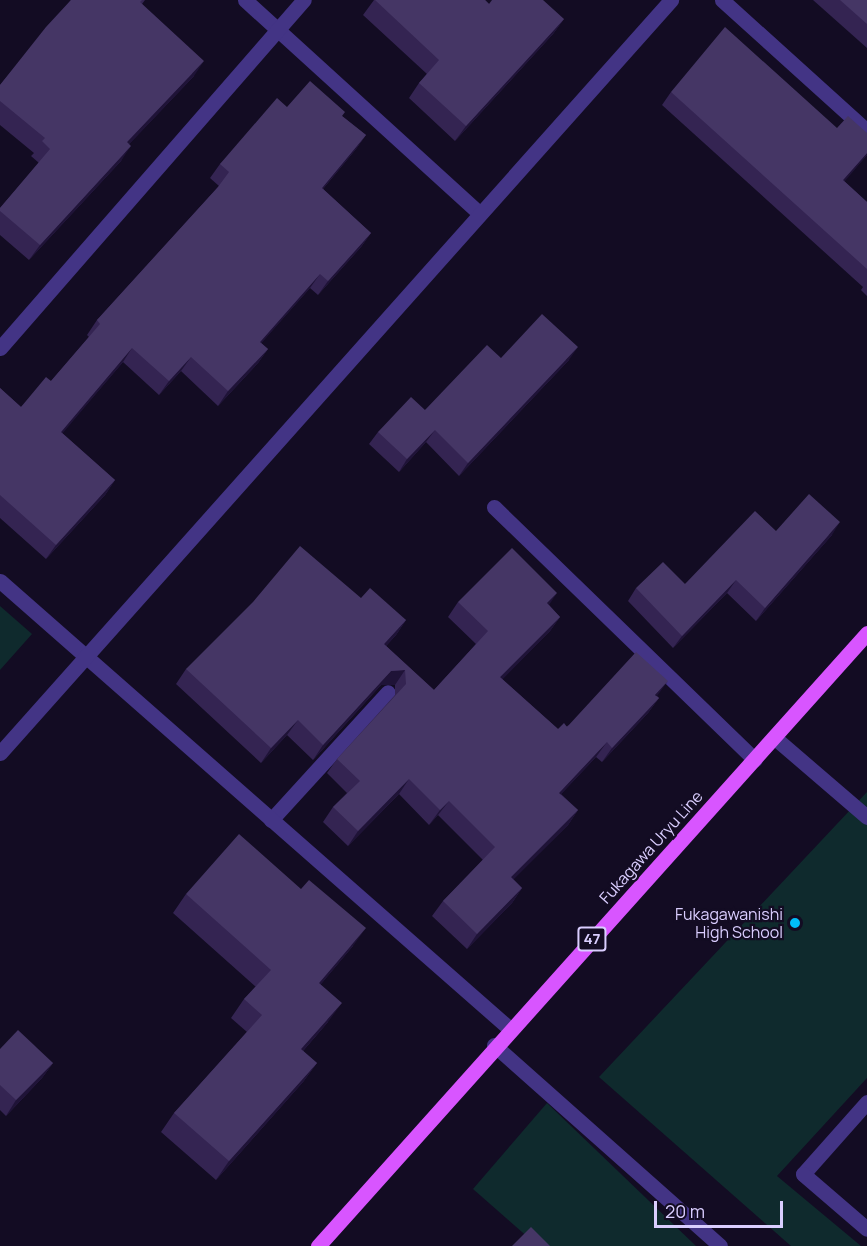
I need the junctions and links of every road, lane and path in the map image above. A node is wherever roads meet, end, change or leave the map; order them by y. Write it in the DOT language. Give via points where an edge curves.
graph roads {
  1 [pos="245,0"];
  2 [pos="304,0"];
  3 [pos="670,0"];
  4 [pos="722,0"];
  5 [pos="277,29"];
  6 [pos="867,131"];
  7 [pos="478,212"];
  8 [pos="0,348"];
  9 [pos="494,507"];
  10 [pos="0,581"];
  11 [pos="867,633"];
  12 [pos="86,657"];
  13 [pos="388,692"];
  14 [pos="775,738"];
  15 [pos="0,753"];
  16 [pos="755,760"];
  17 [pos="867,817"];
  18 [pos="271,820"];
  19 [pos="510,1029"];
  20 [pos="494,1045"];
  21 [pos="867,1102"];
  22 [pos="867,1229"];
  23 [pos="318,1246"];
  24 [pos="720,1246"];
  1 -- 5 [label="street"];
  2 -- 5 [label="street"];
  3 -- 7 [label="street"];
  4 -- 6 [label="street"];
  5 -- 7 [label="street"];
  5 -- 8 [label="street"];
  7 -- 12 [label="street"];
  9 -- 16 [label="street"];
  10 -- 12 [label="street"];
  11 -- 14 [label="main road, Fukagawa Uryu Line / 47"];
  12 -- 15 [label="street"];
  12 -- 18 [label="street"];
  13 -- 18 [label="street"];
  14 -- 16 [label="main road, Fukagawa Uryu Line / 47"];
  14 -- 17 [label="street"];
  16 -- 19 [label="main road, Fukagawa Uryu Line / 47"];
  18 -- 19 [label="street"];
  19 -- 20 [label="main road, Fukagawa Uryu Line / 47"];
  20 -- 23 [label="main road, Fukagawa Uryu Line / 47"];
  20 -- 24 [label="street"];
  21 -- 22 [label="street" via="803,1174"];
}
